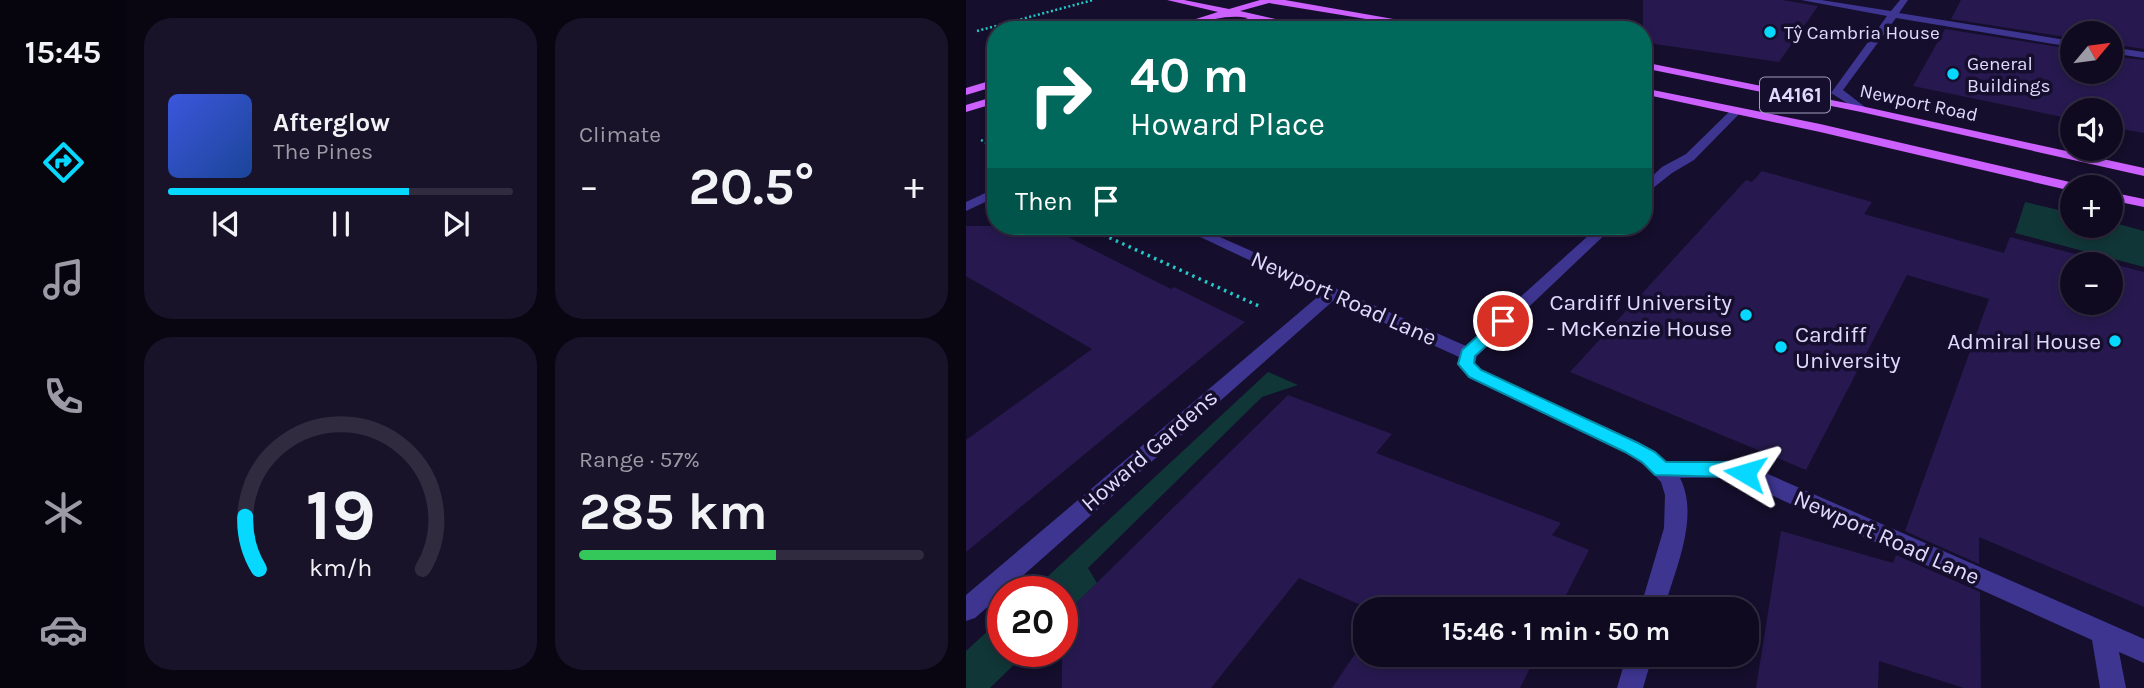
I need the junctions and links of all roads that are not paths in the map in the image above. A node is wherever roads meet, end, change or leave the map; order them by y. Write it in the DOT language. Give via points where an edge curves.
graph roads {
  1 [pos="1171,0"];
  2 [pos="1269,0"];
  3 [pos="1805,0"];
  4 [pos="1904,0"];
  5 [pos="1305,2"];
  6 [pos="1231,12"];
  7 [pos="1894,14"];
  8 [pos="1259,18"];
  9 [pos="1198,21"];
  10 [pos="1249,21"];
  11 [pos="1274,21"];
  12 [pos="1404,21"];
  13 [pos="2060,42"];
  14 [pos="2123,52"];
  15 [pos="2144,55"];
  16 [pos="1652,67"];
  17 [pos="987,85"];
  18 [pos="966,92"];
  19 [pos="1652,93"];
  20 [pos="987,102"];
  21 [pos="966,108"];
  22 [pos="1861,109"];
  23 [pos="1737,110"];
  24 [pos="2144,172"];
  25 [pos="1652,184"];
  26 [pos="2060,184"];
  27 [pos="987,196"];
  28 [pos="2123,199"];
  29 [pos="2144,203"];
  30 [pos="966,207"];
  31 [pos="1204,235"];
  32 [pos="1597,235"];
  33 [pos="1334,292"];
  34 [pos="1468,354"];
  35 [pos="1662,470"];
  36 [pos="1655,597"];
  37 [pos="966,610"];
  38 [pos="2103,633"];
  39 [pos="2144,652"];
  40 [pos="1636,667"];
  41 [pos="1630,688"];
  42 [pos="2113,688"];
  1 -- 6 [label="main road"];
  2 -- 5 [label="main road"];
  2 -- 6 [label="main road"];
  3 -- 7 [label="street"];
  4 -- 7 [label="street"];
  5 -- 8 [label="main road"];
  5 -- 12 [label="main road"];
  6 -- 8 [label="main road"];
  6 -- 9 [label="main road"];
  7 -- 13 [label="street"];
  7 -- 22 [label="street" via="1837,93"];
  8 -- 10 [label="main road"];
  8 -- 11 [label="main road"];
  14 -- 15 [label="street"];
  16 -- 22 [label="main road, Newport Road / A4161"];
  17 -- 18 [label="main road"];
  19 -- 23 [label="main road, A4161"];
  20 -- 21 [label="main road"];
  22 -- 24 [label="main road, Newport Road / A4161"];
  23 -- 25 [label="street" via="1690,157"];
  23 -- 26 [label="main road, A4161"];
  27 -- 30 [label="street"];
  28 -- 29 [label="main road"];
  31 -- 33 [label="street, Newport Road Lane"];
  32 -- 34 [label="street"];
  33 -- 34 [label="street, Newport Road Lane"];
  33 -- 37 [label="street, Howard Gardens"];
  34 -- 35 [label="street, Newport Road Lane" via="1466,364 1475,373 1631,447"];
  35 -- 36 [label="street" via="1672,482 1676,521"];
  35 -- 38 [label="street, Newport Road Lane" via="1745,473"];
  38 -- 39 [label="street, Newport Road Lane"];
  38 -- 42 [label="street"];
  40 -- 41 [label="street"];
}
